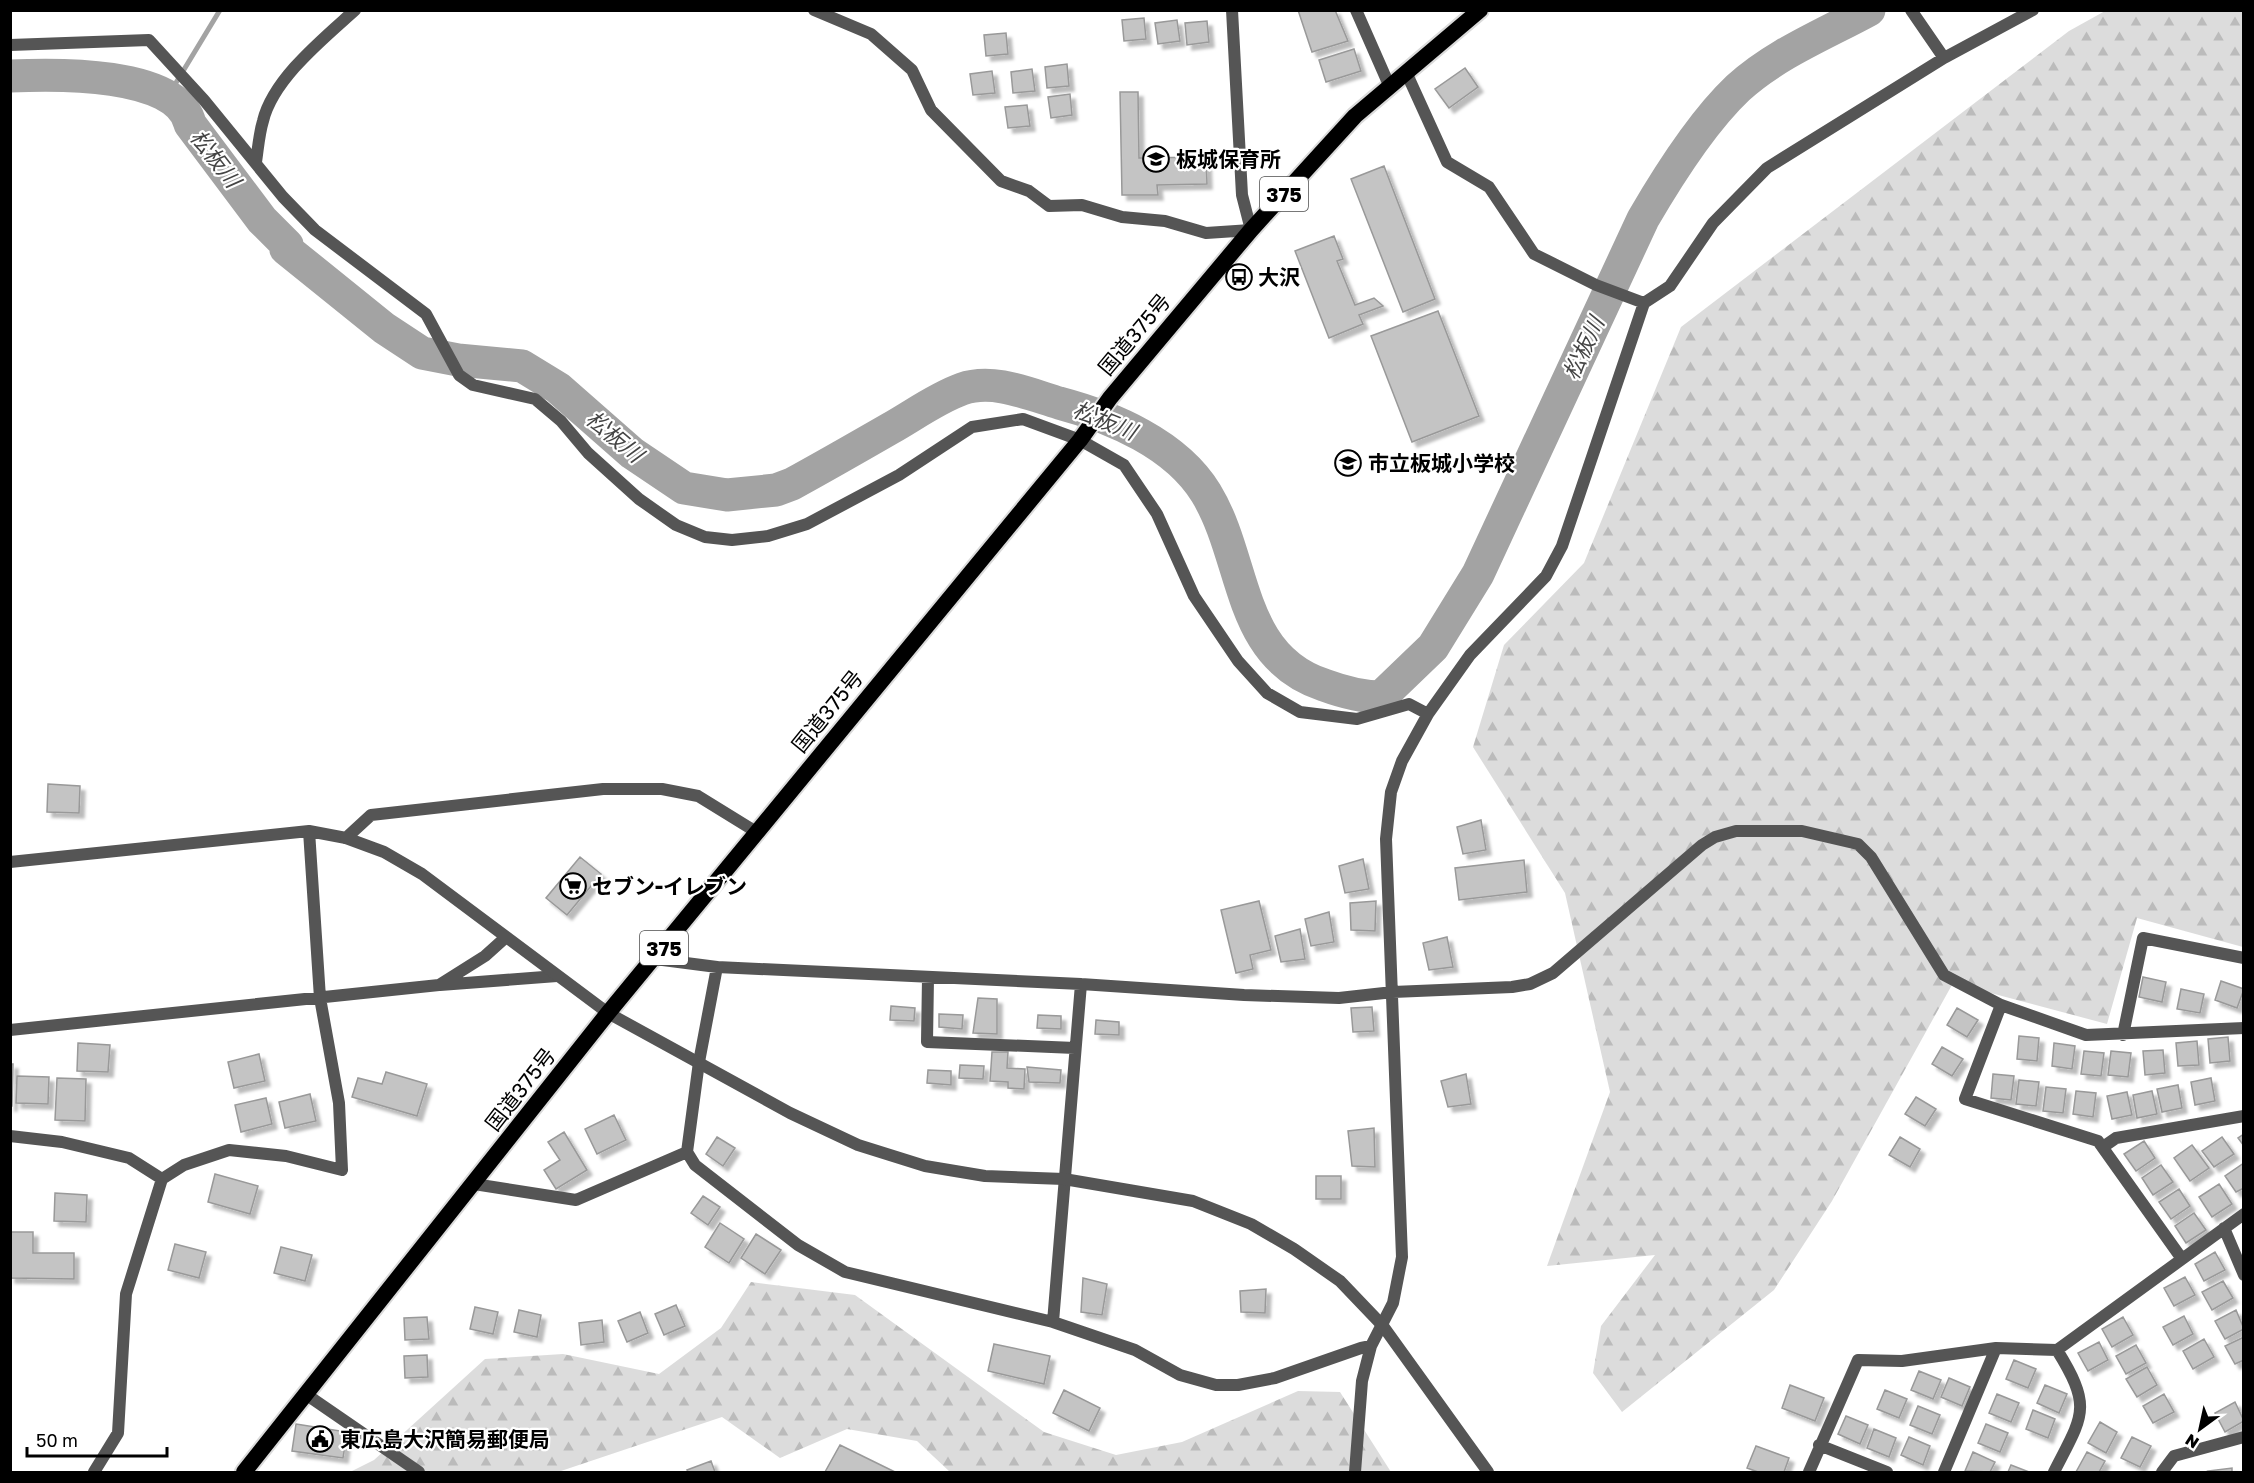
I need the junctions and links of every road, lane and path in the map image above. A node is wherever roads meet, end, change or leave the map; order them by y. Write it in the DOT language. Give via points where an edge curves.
graph roads {
  1 [pos="355,10"];
  2 [pos="814,10"];
  3 [pos="1232,10"];
  4 [pos="1356,10"];
  5 [pos="1480,10"];
  6 [pos="2033,10"];
  7 [pos="1914,15"];
  8 [pos="10,45"];
  9 [pos="1944,58"];
  10 [pos="1406,72"];
  11 [pos="1389,85"];
  12 [pos="256,162"];
  13 [pos="1251,230"];
  14 [pos="1644,303"];
  15 [pos="1084,433"];
  16 [pos="1428,714"];
  17 [pos="309,831"];
  18 [pos="758,833"];
  19 [pos="346,838"];
  20 [pos="10,862"];
  21 [pos="505,938"];
  22 [pos="2244,958"];
  23 [pos="655,959"];
  24 [pos="717,967"];
  25 [pos="557,976"];
  26 [pos="928,978"];
  27 [pos="1081,984"];
  28 [pos="439,985"];
  29 [pos="1393,992"];
  30 [pos="320,998"];
  31 [pos="2001,1005"];
  32 [pos="608,1013"];
  33 [pos="2244,1028"];
  34 [pos="10,1030"];
  35 [pos="2123,1035"];
  36 [pos="1075,1048"];
  37 [pos="699,1062"];
  38 [pos="2244,1116"];
  39 [pos="10,1136"];
  40 [pos="2103,1147"];
  41 [pos="687,1152"];
  42 [pos="162,1179"];
  43 [pos="1064,1179"];
  44 [pos="474,1184"];
  45 [pos="2244,1214"];
  46 [pos="2224,1228"];
  47 [pos="2182,1259"];
  48 [pos="2244,1275"];
  49 [pos="1053,1322"];
  50 [pos="1383,1326"];
  51 [pos="1371,1346"];
  52 [pos="1996,1348"];
  53 [pos="2057,1350"];
  54 [pos="307,1395"];
  55 [pos="2244,1437"];
  56 [pos="1819,1445"];
  57 [pos="94,1473"];
  58 [pos="244,1473"];
  59 [pos="419,1473"];
  60 [pos="1355,1473"];
  61 [pos="1488,1473"];
  62 [pos="1809,1473"];
  63 [pos="1887,1473"];
  64 [pos="1944,1473"];
  65 [pos="2054,1473"];
  66 [pos="2162,1473"];
  1 -- 12 [label="street" via="277,87 263,119"];
  2 -- 13 [label="street" via="871,34 912,70 931,110 1001,181 1029,191 1049,206 1082,205 1122,217 1165,220 1206,233"];
  3 -- 13 [label="street" via="1242,195"];
  4 -- 11 [label="street"];
  5 -- 10 [label="highway, 国道375号 / 375"];
  6 -- 9 [label="street"];
  7 -- 9 [label="street"];
  8 -- 12 [label="street" via="149,40"];
  9 -- 14 [label="street" via="1767,168 1713,223 1670,286"];
  10 -- 11 [label="highway, 国道375号 / 375"];
  10 -- 14 [label="street" via="1448,162 1489,187 1534,254 1596,285"];
  11 -- 13 [label="highway, 国道375号 / 375"];
  12 -- 15 [label="street" via="315,230 426,314 459,375 473,385 535,399 639,499 676,525 705,537 732,540 768,536 807,524 899,475 972,427 1023,419"];
  13 -- 15 [label="highway, 国道375号 / 375"];
  14 -- 16 [label="street" via="1562,546 1546,576 1470,655"];
  15 -- 16 [label="street" via="1124,465 1157,514 1194,596 1238,661 1267,693 1300,712 1357,719 1409,704"];
  15 -- 18 [label="highway, 国道375号 / 375"];
  16 -- 29 [label="street" via="1401,761 1391,792 1386,839"];
  17 -- 19 [label="street"];
  17 -- 20 [label="street"];
  17 -- 30 [label="street"];
  18 -- 19 [label="street" via="698,796 662,789 603,789 371,815"];
  18 -- 23 [label="highway, 国道375号 / 375"];
  19 -- 21 [label="street" via="384,852 422,874"];
  21 -- 25 [label="street"];
  21 -- 28 [label="street" via="485,956"];
  22 -- 35 [label="street" via="2143,938"];
  23 -- 24 [label="street"];
  23 -- 32 [label="highway, 国道375号 / 375"];
  24 -- 26 [label="street"];
  24 -- 37 [label="street"];
  25 -- 28 [label="street"];
  25 -- 32 [label="street"];
  26 -- 27 [label="street"];
  26 -- 36 [label="street" via="927,1042"];
  27 -- 29 [label="street" via="1340,998"];
  27 -- 36 [label="street"];
  28 -- 30 [label="street"];
  29 -- 31 [label="street" via="1530,984 1553,973 1715,837 1736,831 1802,831 1858,844 1871,857 1944,975"];
  29 -- 50 [label="street" via="1402,1257 1393,1303"];
  30 -- 34 [label="street"];
  30 -- 42 [label="street" via="339,1103 342,1170 286,1156 230,1150 184,1165"];
  31 -- 35 [label="street" via="2086,1035"];
  31 -- 40 [label="street" via="1965,1099 2098,1141"];
  32 -- 37 [label="street"];
  32 -- 44 [label="highway, 国道375号 / 375"];
  33 -- 35 [label="street"];
  36 -- 43 [label="street"];
  37 -- 41 [label="street"];
  37 -- 43 [label="street" via="790,1113 858,1145 925,1166 985,1176"];
  38 -- 40 [label="street" via="2116,1138"];
  39 -- 42 [label="street" via="62,1142 129,1158"];
  40 -- 47 [label="street"];
  41 -- 44 [label="street" via="576,1200"];
  41 -- 49 [label="street" via="694,1165 798,1245 845,1272"];
  42 -- 57 [label="street" via="126,1294 118,1433"];
  43 -- 49 [label="street"];
  43 -- 50 [label="street" via="1193,1201 1251,1224 1340,1281"];
  44 -- 54 [label="highway, 国道375号 / 375"];
  45 -- 46 [label="street"];
  46 -- 47 [label="street"];
  46 -- 48 [label="street"];
  47 -- 53 [label="street"];
  49 -- 51 [label="street" via="1135,1350 1179,1375 1216,1385 1275,1378"];
  50 -- 51 [label="street"];
  50 -- 61 [label="street"];
  51 -- 60 [label="street" via="1362,1381"];
  52 -- 53 [label="street"];
  52 -- 56 [label="street" via="1902,1361 1858,1360"];
  52 -- 64 [label="street"];
  53 -- 65 [label="street" via="2075,1380 2081,1402 2080,1420"];
  54 -- 58 [label="highway, 国道375号 / 375"];
  54 -- 59 [label="street"];
  55 -- 66 [label="street" via="2174,1456"];
  56 -- 62 [label="street"];
  56 -- 63 [label="street"];
}
